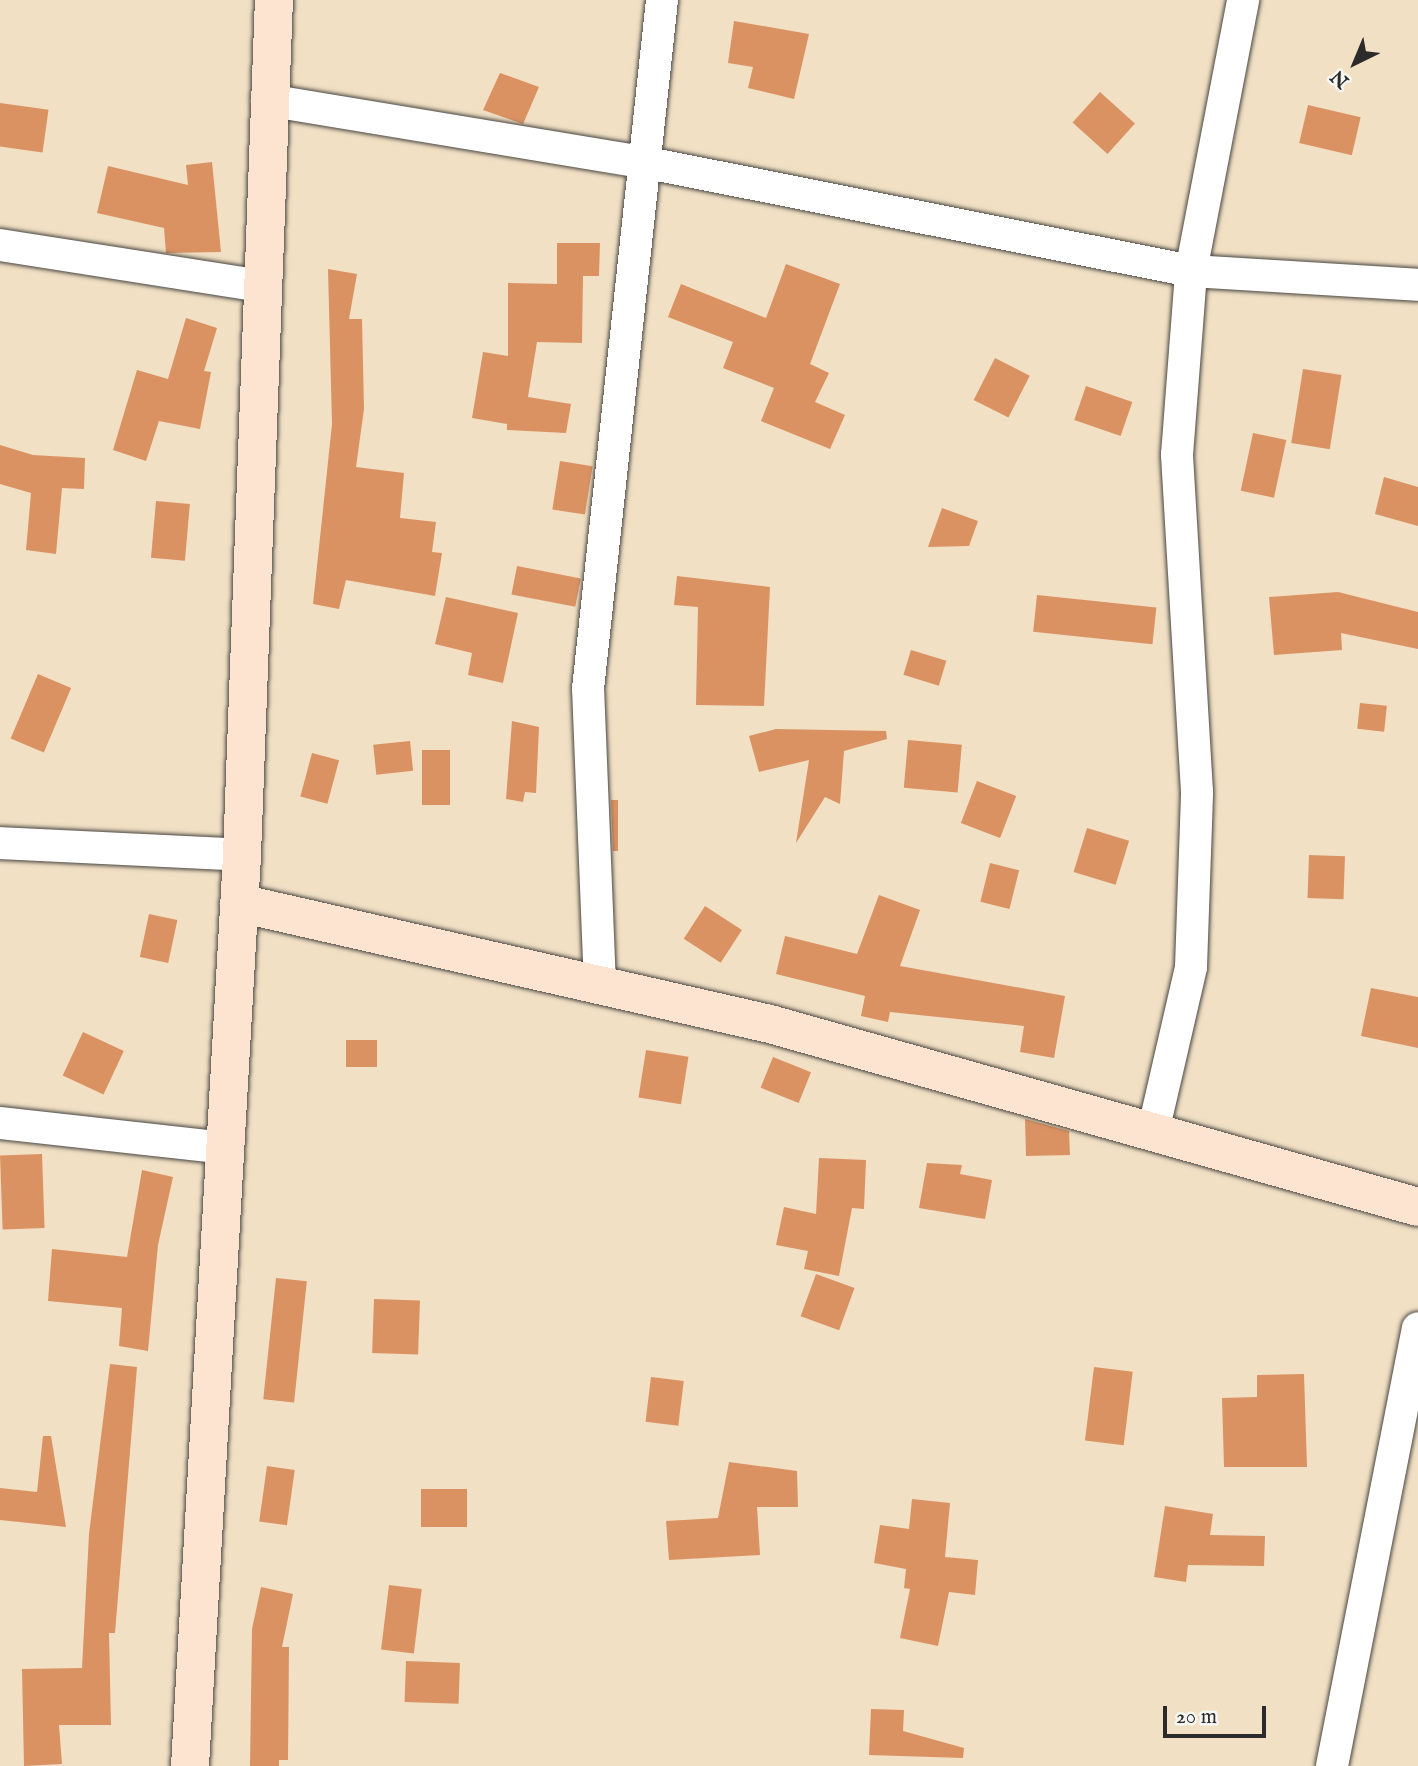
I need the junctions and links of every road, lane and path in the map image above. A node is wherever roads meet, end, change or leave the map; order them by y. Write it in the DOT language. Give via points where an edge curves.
graph roads {
  1 [pos="274,0"];
  2 [pos="662,0"];
  3 [pos="1243,0"];
  4 [pos="267,100"];
  5 [pos="648,163"];
  6 [pos="0,245"];
  7 [pos="1191,271"];
  8 [pos="1418,285"];
  9 [pos="261,286"];
  10 [pos="0,843"];
  11 [pos="242,855"];
  12 [pos="239,903"];
  13 [pos="600,985"];
  14 [pos="0,1123"];
  15 [pos="1153,1132"];
  16 [pos="225,1148"];
  17 [pos="1418,1208"];
  18 [pos="1418,1328"];
  19 [pos="190,1766"];
  20 [pos="1332,1766"];
  1 -- 4 [label="main road"];
  2 -- 5 [label="street"];
  3 -- 7 [label="street"];
  4 -- 5 [label="street"];
  4 -- 9 [label="main road"];
  5 -- 7 [label="street"];
  5 -- 13 [label="street" via="589,688"];
  6 -- 9 [label="street"];
  7 -- 8 [label="street"];
  7 -- 15 [label="street" via="1177,455 1197,792 1191,967"];
  9 -- 11 [label="main road"];
  10 -- 11 [label="street"];
  11 -- 12 [label="main road"];
  12 -- 13 [label="main road"];
  12 -- 16 [label="main road"];
  13 -- 15 [label="main road" via="770,1024"];
  14 -- 16 [label="street"];
  15 -- 17 [label="main road"];
  16 -- 19 [label="main road"];
  18 -- 20 [label="street"];
}
